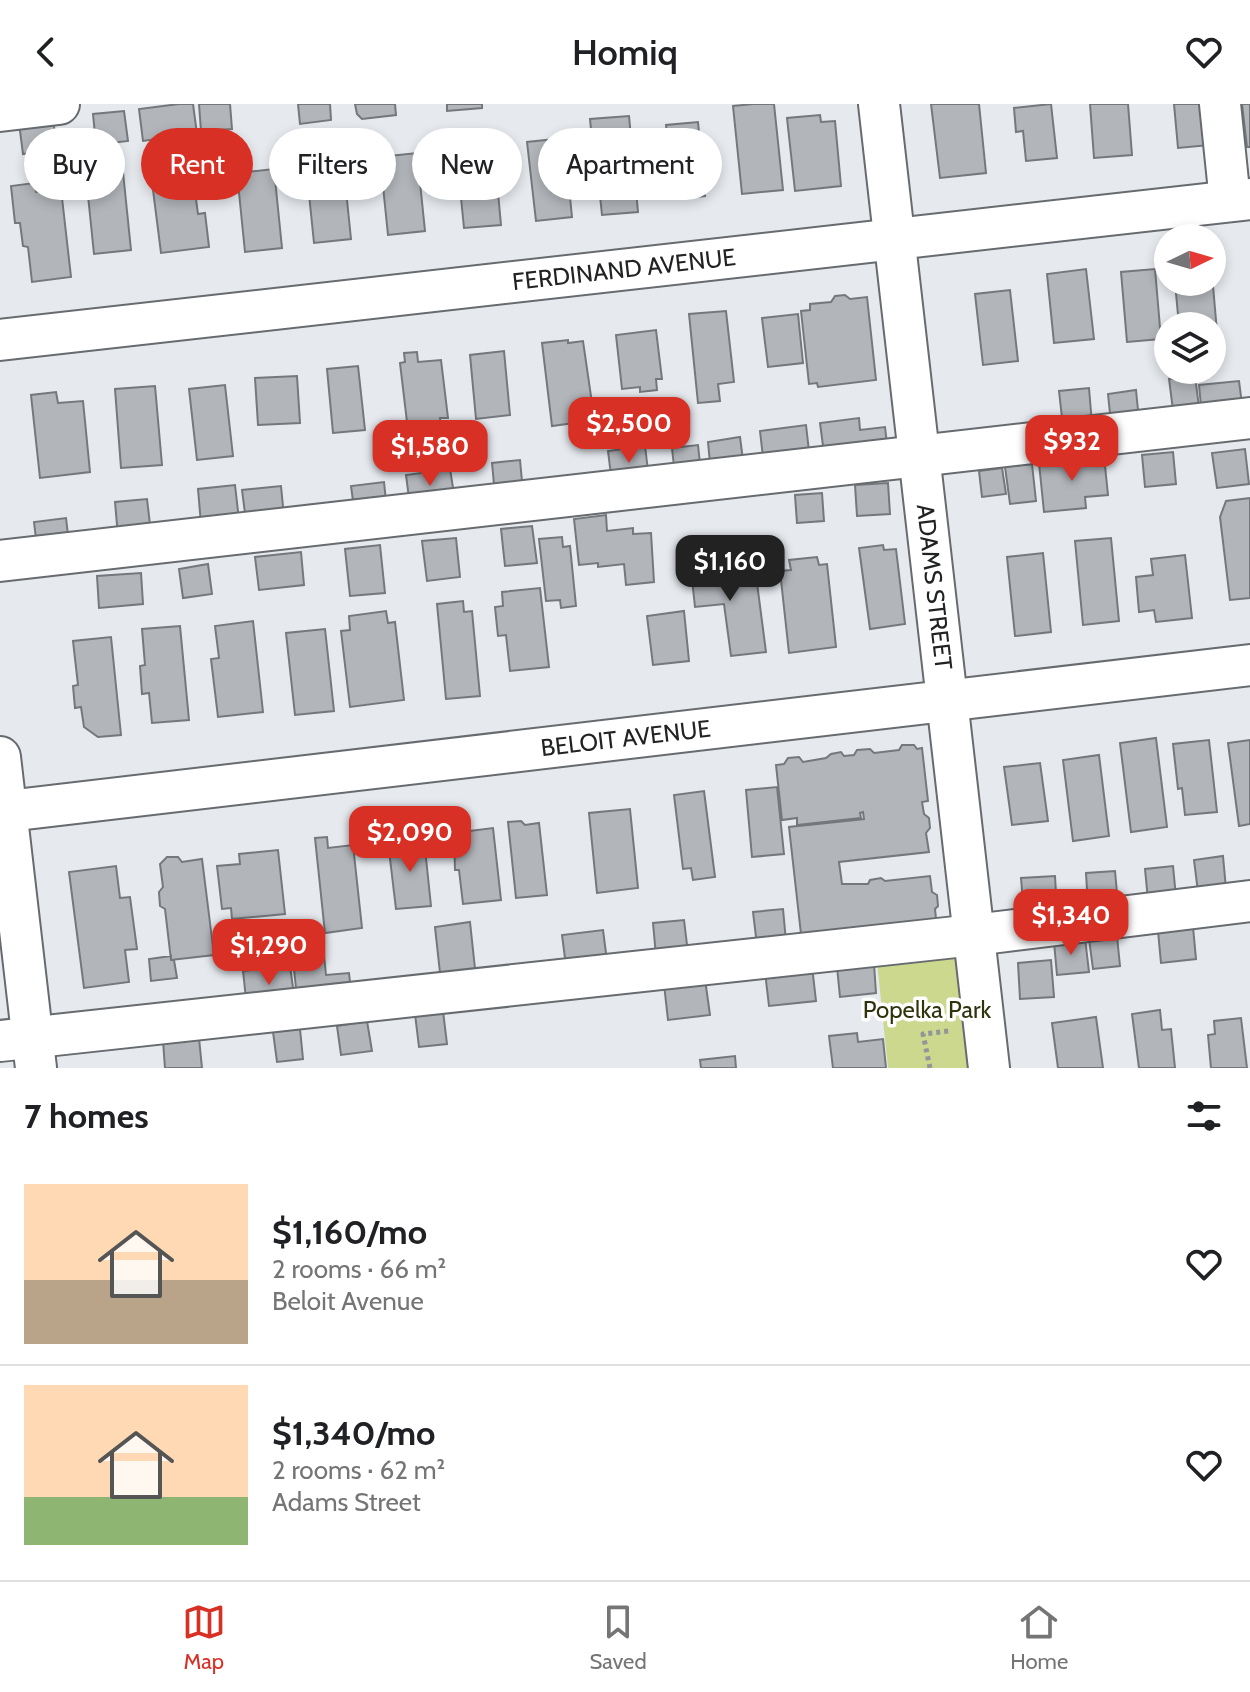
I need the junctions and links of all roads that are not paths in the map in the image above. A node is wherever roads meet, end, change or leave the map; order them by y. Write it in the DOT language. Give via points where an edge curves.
graph roads {
  1 [pos="59,104"];
  2 [pos="879,104"];
  3 [pos="1220,104"];
  4 [pos="0,111"];
  5 [pos="1240,200"];
  6 [pos="894,238"];
  7 [pos="0,340"];
  8 [pos="1250,418"];
  9 [pos="919,456"];
  10 [pos="0,561"];
  11 [pos="1250,665"];
  12 [pos="947,700"];
  13 [pos="0,757"];
  14 [pos="3,812"];
  15 [pos="1250,901"];
  16 [pos="974,935"];
  17 [pos="23,1049"];
  18 [pos="989,1068"];
  1 -- 4 [label="street"];
  2 -- 6 [label="street, ADAMS STREET"];
  3 -- 5 [label="street"];
  5 -- 6 [label="street, FERDINAND AVENUE"];
  6 -- 7 [label="street, FERDINAND AVENUE"];
  6 -- 9 [label="street, ADAMS STREET"];
  8 -- 9 [label="street"];
  9 -- 10 [label="street"];
  9 -- 12 [label="street, ADAMS STREET"];
  11 -- 12 [label="street, BELOIT AVENUE"];
  12 -- 14 [label="street, BELOIT AVENUE"];
  12 -- 16 [label="street, ADAMS STREET"];
  13 -- 14 [label="street"];
  14 -- 17 [label="street"];
  15 -- 16 [label="street"];
  16 -- 17 [label="street"];
  16 -- 18 [label="street, ADAMS STREET"];
}
